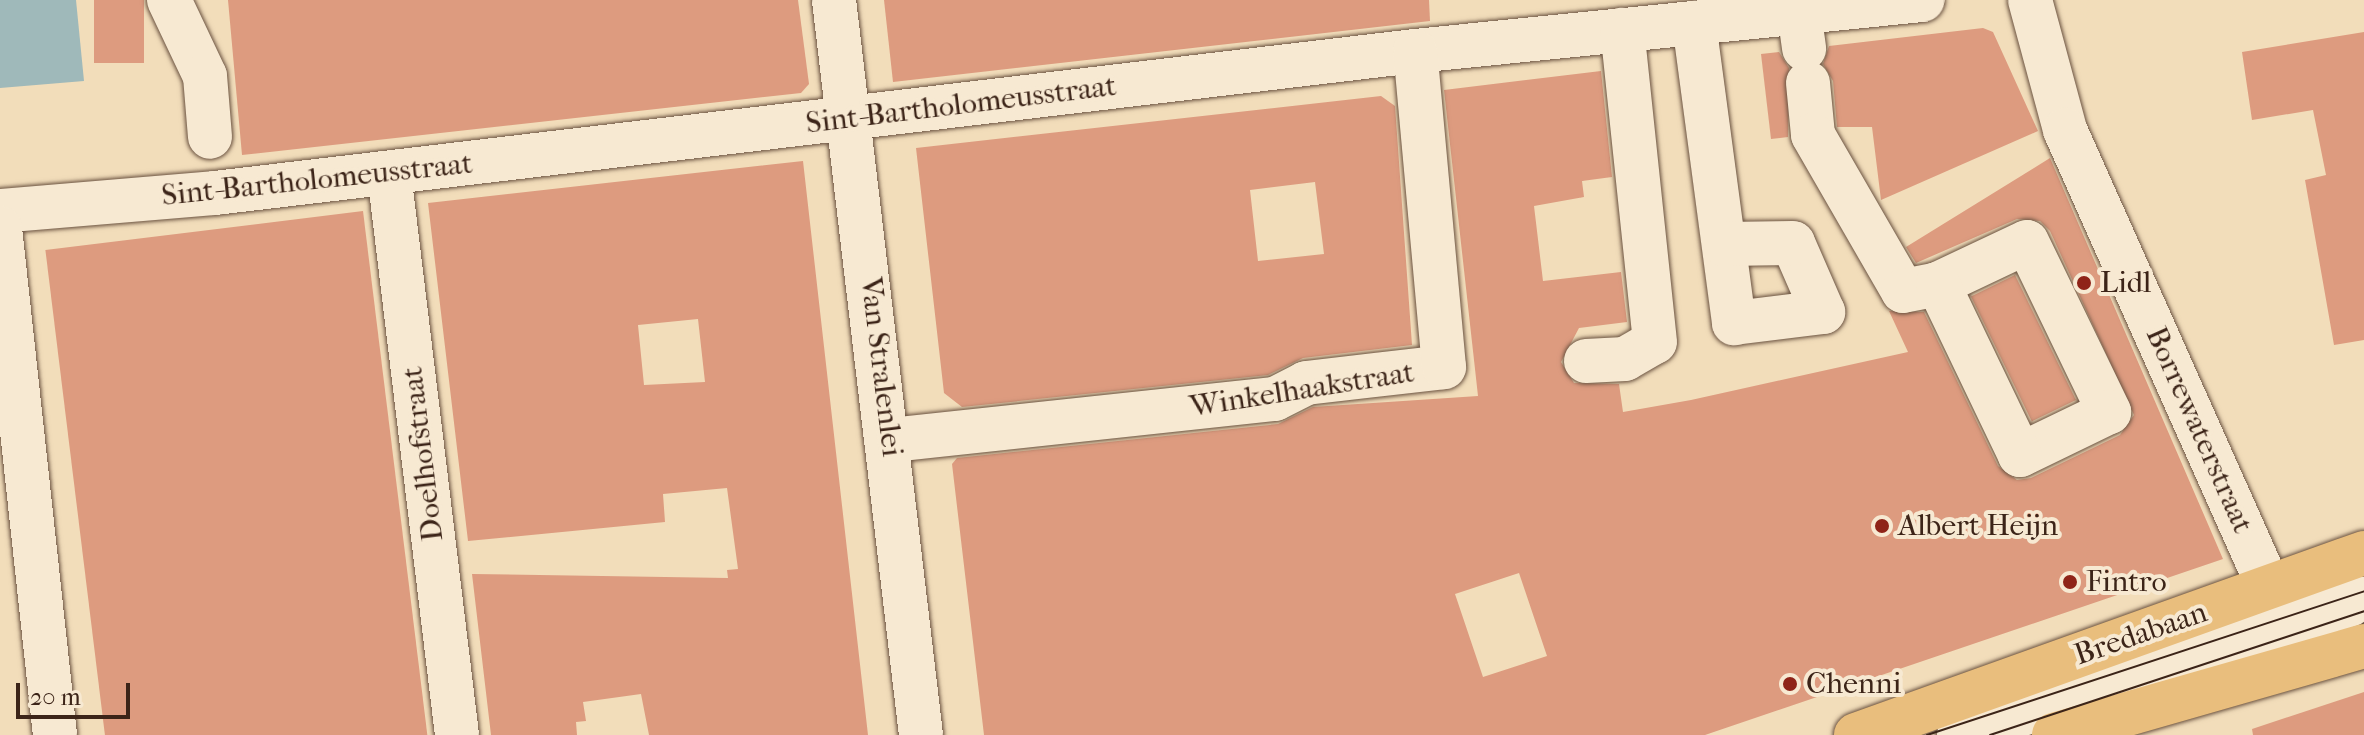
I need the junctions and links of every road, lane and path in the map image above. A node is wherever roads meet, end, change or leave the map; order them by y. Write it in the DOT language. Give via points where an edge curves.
graph roads {
  1 [pos="169,0"];
  2 [pos="834,0"];
  3 [pos="1922,0"];
  4 [pos="2030,0"];
  5 [pos="1694,23"];
  6 [pos="1622,30"];
  7 [pos="1804,48"];
  8 [pos="1415,51"];
  9 [pos="848,119"];
  10 [pos="210,137"];
  11 [pos="389,173"];
  12 [pos="0,211"];
  13 [pos="0,228"];
  14 [pos="1724,244"];
  15 [pos="1938,284"];
  16 [pos="1586,361"];
  17 [pos="891,440"];
  18 [pos="2364,553"];
  19 [pos="2270,590"];
  20 [pos="2364,600"];
  21 [pos="2364,646"];
  22 [pos="1921,724"];
  23 [pos="55,735"];
  24 [pos="457,735"];
  25 [pos="921,735"];
  26 [pos="1856,735"];
  27 [pos="1959,735"];
  28 [pos="2054,735"];
  1 -- 10 [label="street" via="205,76"];
  2 -- 9 [label="street, Van Stralenlei"];
  3 -- 7 [label="street, Sint-Bartholomeusstraat"];
  4 -- 19 [label="street, Borrewaterstraat" via="2065,130"];
  5 -- 6 [label="street, Sint-Bartholomeusstraat"];
  5 -- 7 [label="street, Sint-Bartholomeusstraat"];
  5 -- 14 [label="street"];
  6 -- 8 [label="street, Sint-Bartholomeusstraat"];
  6 -- 16 [label="street" via="1655,342 1625,359"];
  7 -- 15 [label="street" via="1813,135 1871,245 1903,291"];
  8 -- 9 [label="street, Sint-Bartholomeusstraat"];
  8 -- 17 [label="street, Winkelhaakstraat" via="1444,367 1306,383 1275,399"];
  9 -- 11 [label="street, Sint-Bartholomeusstraat"];
  9 -- 17 [label="street, Van Stralenlei"];
  11 -- 12 [label="street, Sint-Bartholomeusstraat"];
  11 -- 24 [label="street, Doelhofstraat"];
  13 -- 23 [label="street"];
  15 -- 15 [label="street" via="2020,455 2109,412 2027,242"];
  17 -- 25 [label="street, Van Stralenlei"];
  18 -- 19 [label="main road, Bredabaan"];
  19 -- 20 [label="street"];
  19 -- 22 [label="main road, Bredabaan"];
  20 -- 27 [label="street"];
  21 -- 28 [label="main road"];
  22 -- 26 [label="main road, Bredabaan"];
}
